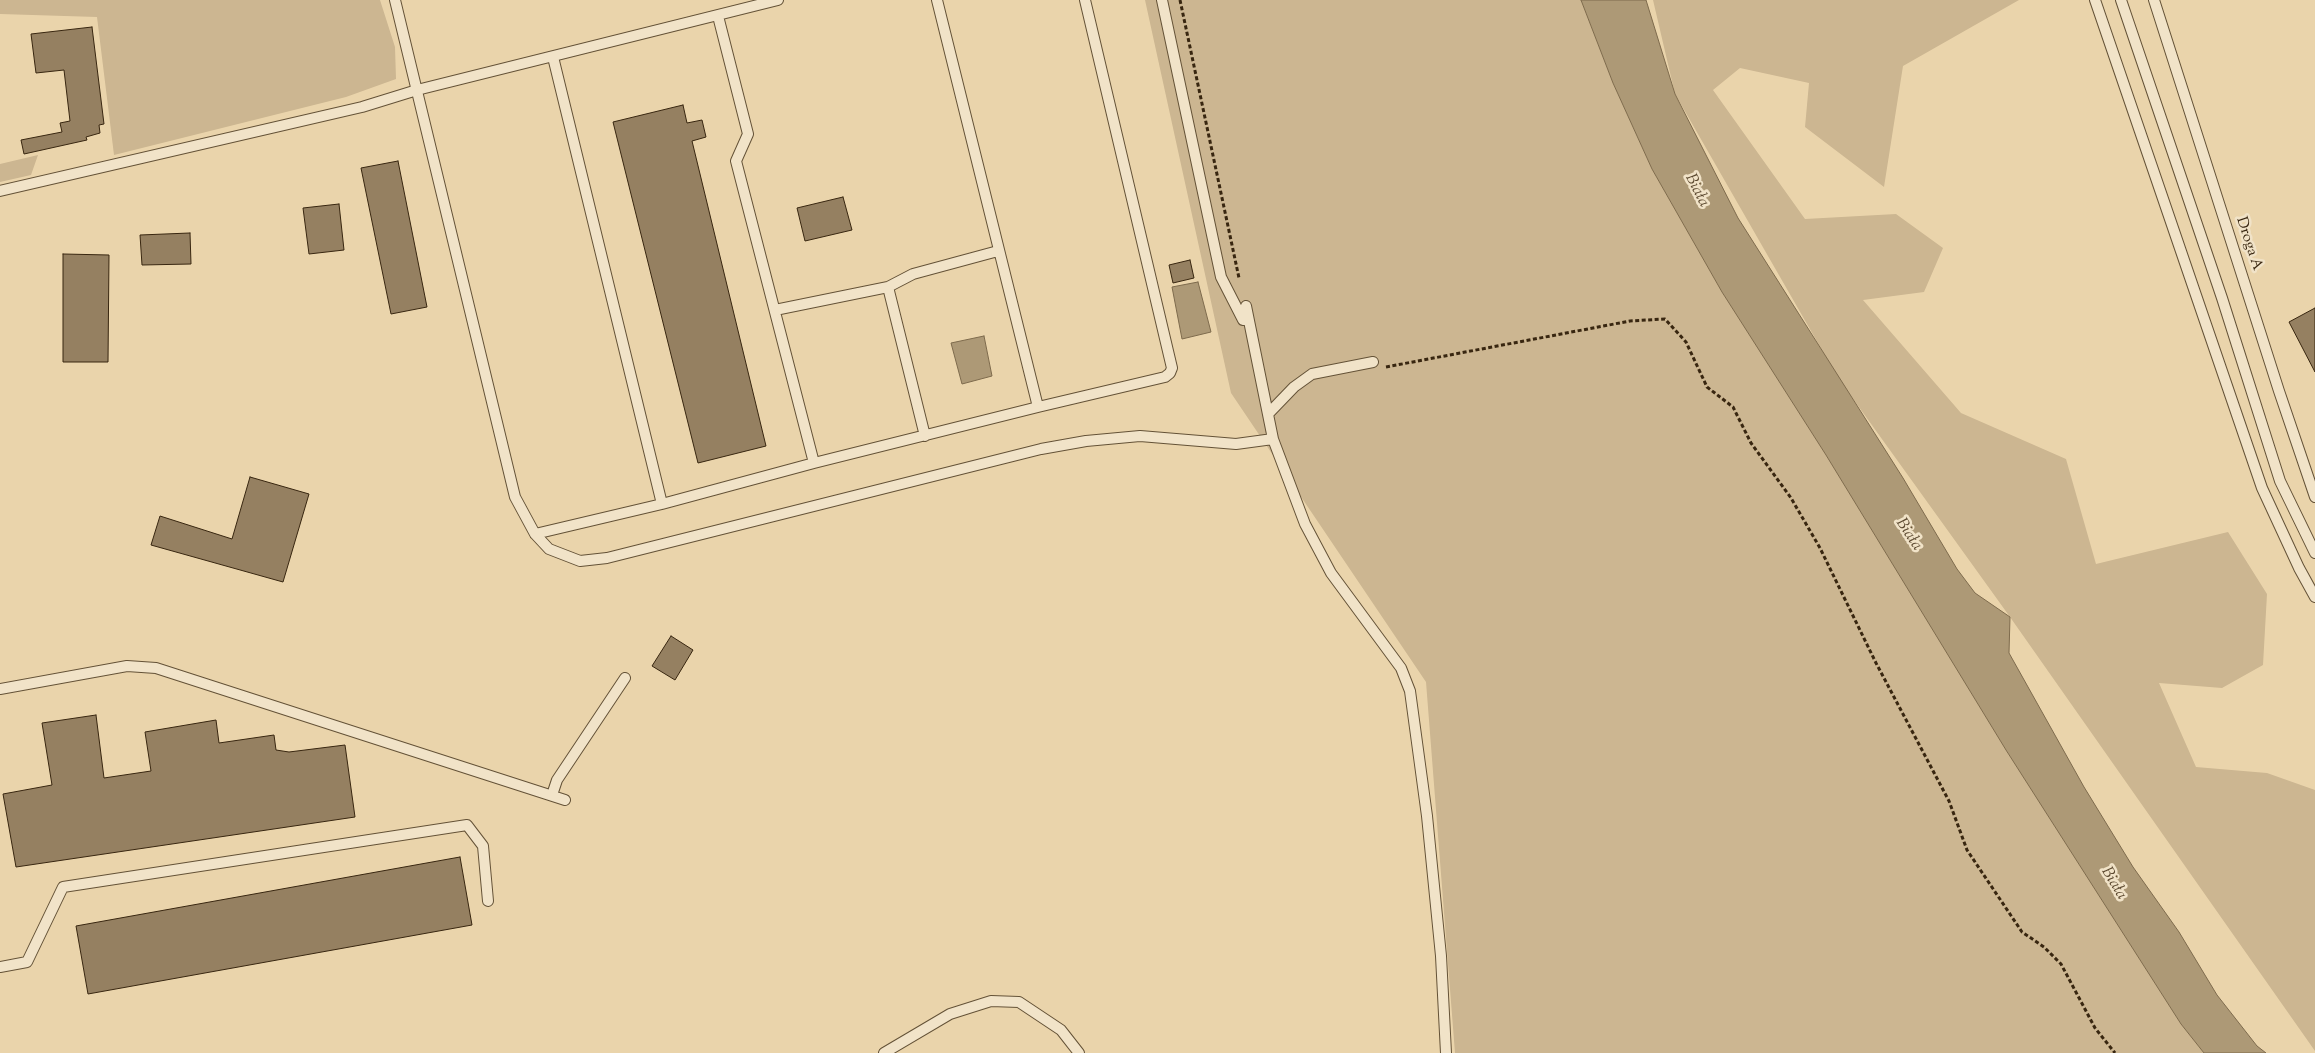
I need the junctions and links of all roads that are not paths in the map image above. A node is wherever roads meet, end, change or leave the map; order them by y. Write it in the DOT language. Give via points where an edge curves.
graph roads {
  1 [pos="395,0"];
  2 [pos="778,0"];
  3 [pos="937,0"];
  4 [pos="1085,0"];
  5 [pos="1162,0"];
  6 [pos="2095,0"];
  7 [pos="2121,0"];
  8 [pos="2154,0"];
  9 [pos="718,16"];
  10 [pos="553,57"];
  11 [pos="418,90"];
  12 [pos="0,191"];
  13 [pos="998,251"];
  14 [pos="888,287"];
  15 [pos="1246,306"];
  16 [pos="775,310"];
  17 [pos="1248,319"];
  18 [pos="1373,362"];
  19 [pos="1038,407"];
  20 [pos="1268,414"];
  21 [pos="925,436"];
  22 [pos="1273,439"];
  23 [pos="814,463"];
  24 [pos="2315,498"];
  25 [pos="662,504"];
  26 [pos="535,534"];
  27 [pos="2315,553"];
  28 [pos="2315,597"];
  29 [pos="625,678"];
  30 [pos="0,689"];
  31 [pos="552,795"];
  32 [pos="565,800"];
  33 [pos="488,901"];
  34 [pos="0,967"];
  35 [pos="884,1053"];
  36 [pos="1079,1053"];
  37 [pos="1446,1053"];
  1 -- 11 [label="lane"];
  2 -- 9 [label="lane"];
  3 -- 13 [label="lane"];
  4 -- 19 [label="lane" via="1172,368 1165,377"];
  5 -- 17 [label="lane" via="1222,277 1243,320"];
  6 -- 28 [label="lane" via="2262,488"];
  7 -- 27 [label="lane" via="2280,481"];
  8 -- 24 [label="lane, Droga A"];
  9 -- 10 [label="lane"];
  9 -- 16 [label="lane" via="748,134 736,161"];
  10 -- 11 [label="lane"];
  10 -- 25 [label="lane"];
  11 -- 12 [label="lane"];
  11 -- 26 [label="lane" via="515,497"];
  13 -- 14 [label="lane" via="913,274"];
  13 -- 19 [label="lane"];
  14 -- 16 [label="lane"];
  14 -- 21 [label="lane"];
  15 -- 17 [label="lane"];
  16 -- 23 [label="lane"];
  17 -- 20 [label="lane"];
  18 -- 20 [label="lane" via="1312,374"];
  19 -- 21 [label="lane"];
  20 -- 22 [label="lane"];
  21 -- 23 [label="lane"];
  22 -- 26 [label="lane" via="1236,444 1140,436 1041,449 607,558 580,560 548,549"];
  22 -- 37 [label="lane" via="1305,524 1331,573 1401,668 1410,691 1439,937"];
  23 -- 25 [label="lane"];
  25 -- 26 [label="lane"];
  29 -- 31 [label="lane" via="557,780"];
  30 -- 31 [label="lane" via="128,666 156,668"];
  31 -- 32 [label="lane"];
  33 -- 34 [label="lane" via="483,846 468,825 63,887 27,962"];
  35 -- 36 [label="lane" via="950,1014 991,1001 1019,1002 1061,1030"];
}
